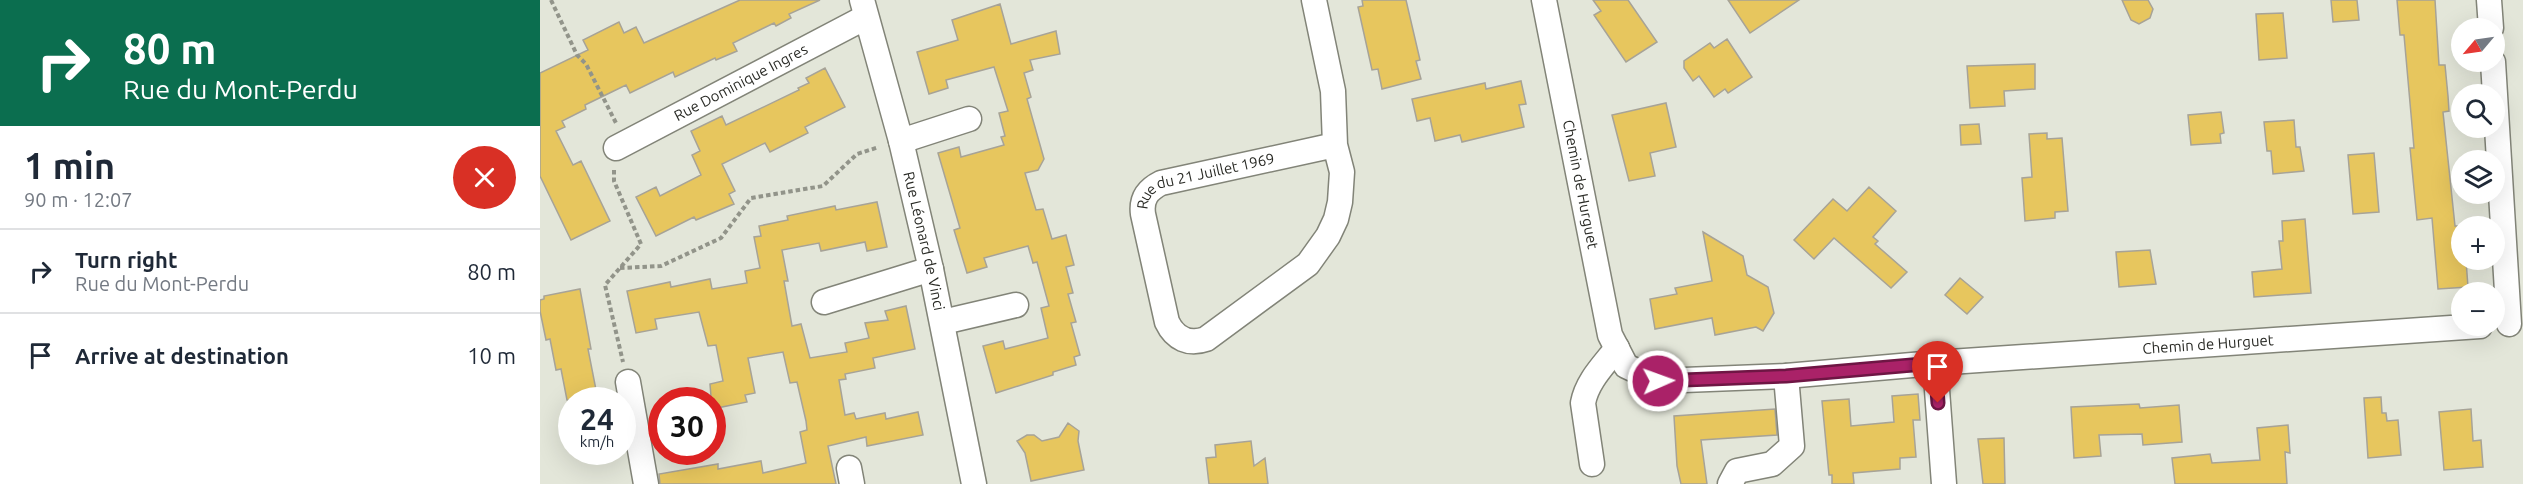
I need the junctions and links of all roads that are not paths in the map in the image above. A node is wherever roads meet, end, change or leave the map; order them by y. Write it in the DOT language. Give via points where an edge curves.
graph roads {
  1 [pos="1314,0"];
  2 [pos="1544,0"];
  3 [pos="2489,0"];
  4 [pos="864,9"];
  5 [pos="2490,18"];
  6 [pos="2494,72"];
  7 [pos="969,118"];
  8 [pos="901,141"];
  9 [pos="621,145"];
  10 [pos="1335,145"];
  11 [pos="931,269"];
  12 [pos="824,302"];
  13 [pos="1016,305"];
  14 [pos="943,322"];
  15 [pos="2509,324"];
  16 [pos="2451,328"];
  17 [pos="1621,357"];
  18 [pos="1935,363"];
  19 [pos="1786,376"];
  20 [pos="628,382"];
  21 [pos="1592,464"];
  22 [pos="646,484"];
  23 [pos="974,484"];
  24 [pos="1730,484"];
  25 [pos="1944,484"];
  1 -- 10 [label="street, Rue du 21 Juillet 1969" via="1333,91"];
  2 -- 17 [label="street, Chemin de Hurguet" via="1610,335"];
  3 -- 5 [label="street"];
  4 -- 8 [label="street, Rue Léonard de Vinci"];
  4 -- 9 [label="street, Rue Dominique Ingres"];
  6 -- 15 [label="street"];
  7 -- 8 [label="street"];
  8 -- 11 [label="street, Rue Léonard de Vinci"];
  10 -- 10 [label="street, Rue du 21 Juillet 1969" via="1161,183 1146,194 1143,214 1167,322 1176,336 1190,342 1206,339 1296,275 1318,253 1340,202 1342,172"];
  11 -- 12 [label="street"];
  11 -- 14 [label="street, Rue Léonard de Vinci"];
  13 -- 14 [label="street"];
  14 -- 23 [label="street, Rue Léonard de Vinci"];
  16 -- 18 [label="street, Chemin de Hurguet"];
  17 -- 19 [label="street, Chemin de Hurguet" via="1658,381"];
  17 -- 21 [label="street" via="1590,382 1585,393"];
  18 -- 19 [label="street, Chemin de Hurguet"];
  18 -- 25 [label="street"];
  19 -- 24 [label="street" via="1792,446 1772,464 1737,471"];
  20 -- 22 [label="street"];
}
